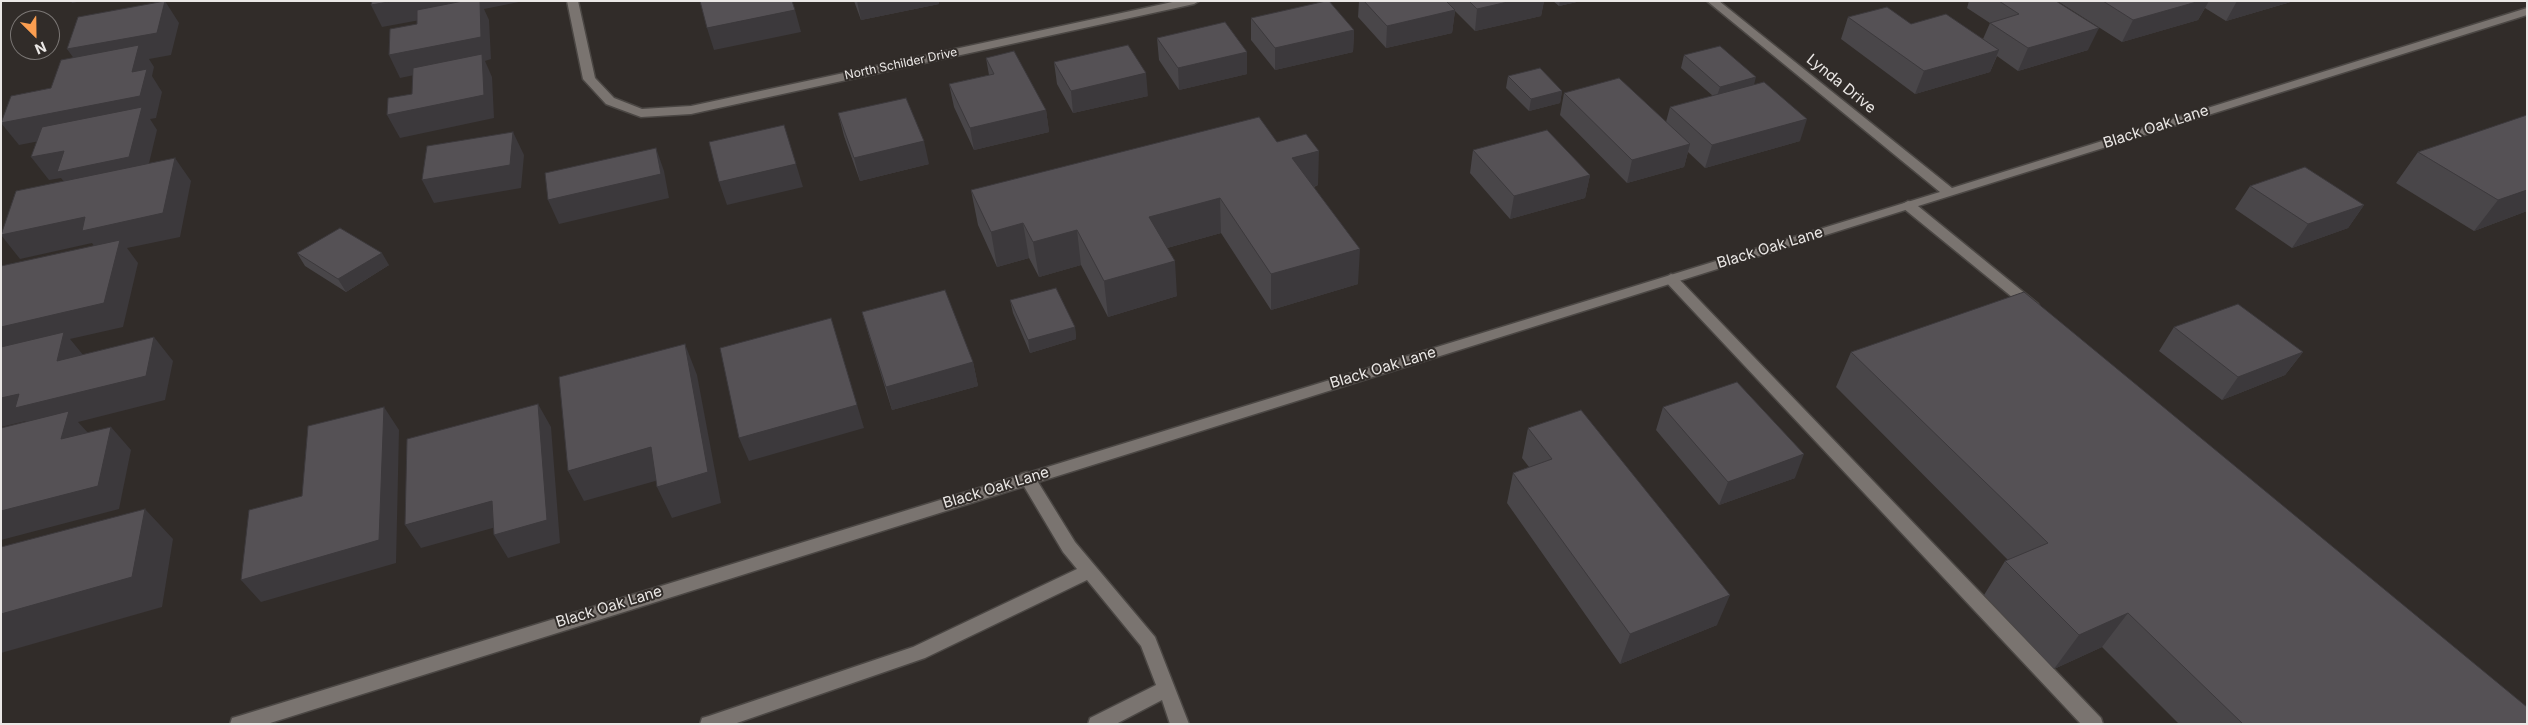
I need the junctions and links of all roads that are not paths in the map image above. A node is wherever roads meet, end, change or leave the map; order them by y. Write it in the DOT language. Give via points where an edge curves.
graph roads {
  1 [pos="572,1"];
  2 [pos="1194,1"];
  3 [pos="1712,1"];
  4 [pos="1150,6"];
  5 [pos="2527,10"];
  6 [pos="1950,193"];
  7 [pos="1908,206"];
  8 [pos="1671,279"];
  9 [pos="2047,319"];
  10 [pos="1027,478"];
  11 [pos="1090,572"];
  12 [pos="1167,688"];
  13 [pos="238,724"];
  14 [pos="709,724"];
  15 [pos="1097,724"];
  16 [pos="1180,724"];
  17 [pos="2094,724"];
  1 -- 4 [label="street, North Schilder Drive" via="589,79 610,101 641,114 691,110"];
  2 -- 4 [label="street, North Schilder Drive"];
  3 -- 6 [label="street, Lynda Drive"];
  5 -- 6 [label="street, Black Oak Lane"];
  6 -- 7 [label="street, Black Oak Lane"];
  7 -- 8 [label="street, Black Oak Lane"];
  7 -- 9 [label="street"];
  8 -- 10 [label="street, Black Oak Lane"];
  8 -- 17 [label="street"];
  10 -- 11 [label="street" via="1069,547"];
  10 -- 13 [label="street, Black Oak Lane"];
  11 -- 12 [label="street" via="1149,642"];
  11 -- 14 [label="street" via="919,653"];
  12 -- 15 [label="street"];
  12 -- 16 [label="street"];
}
